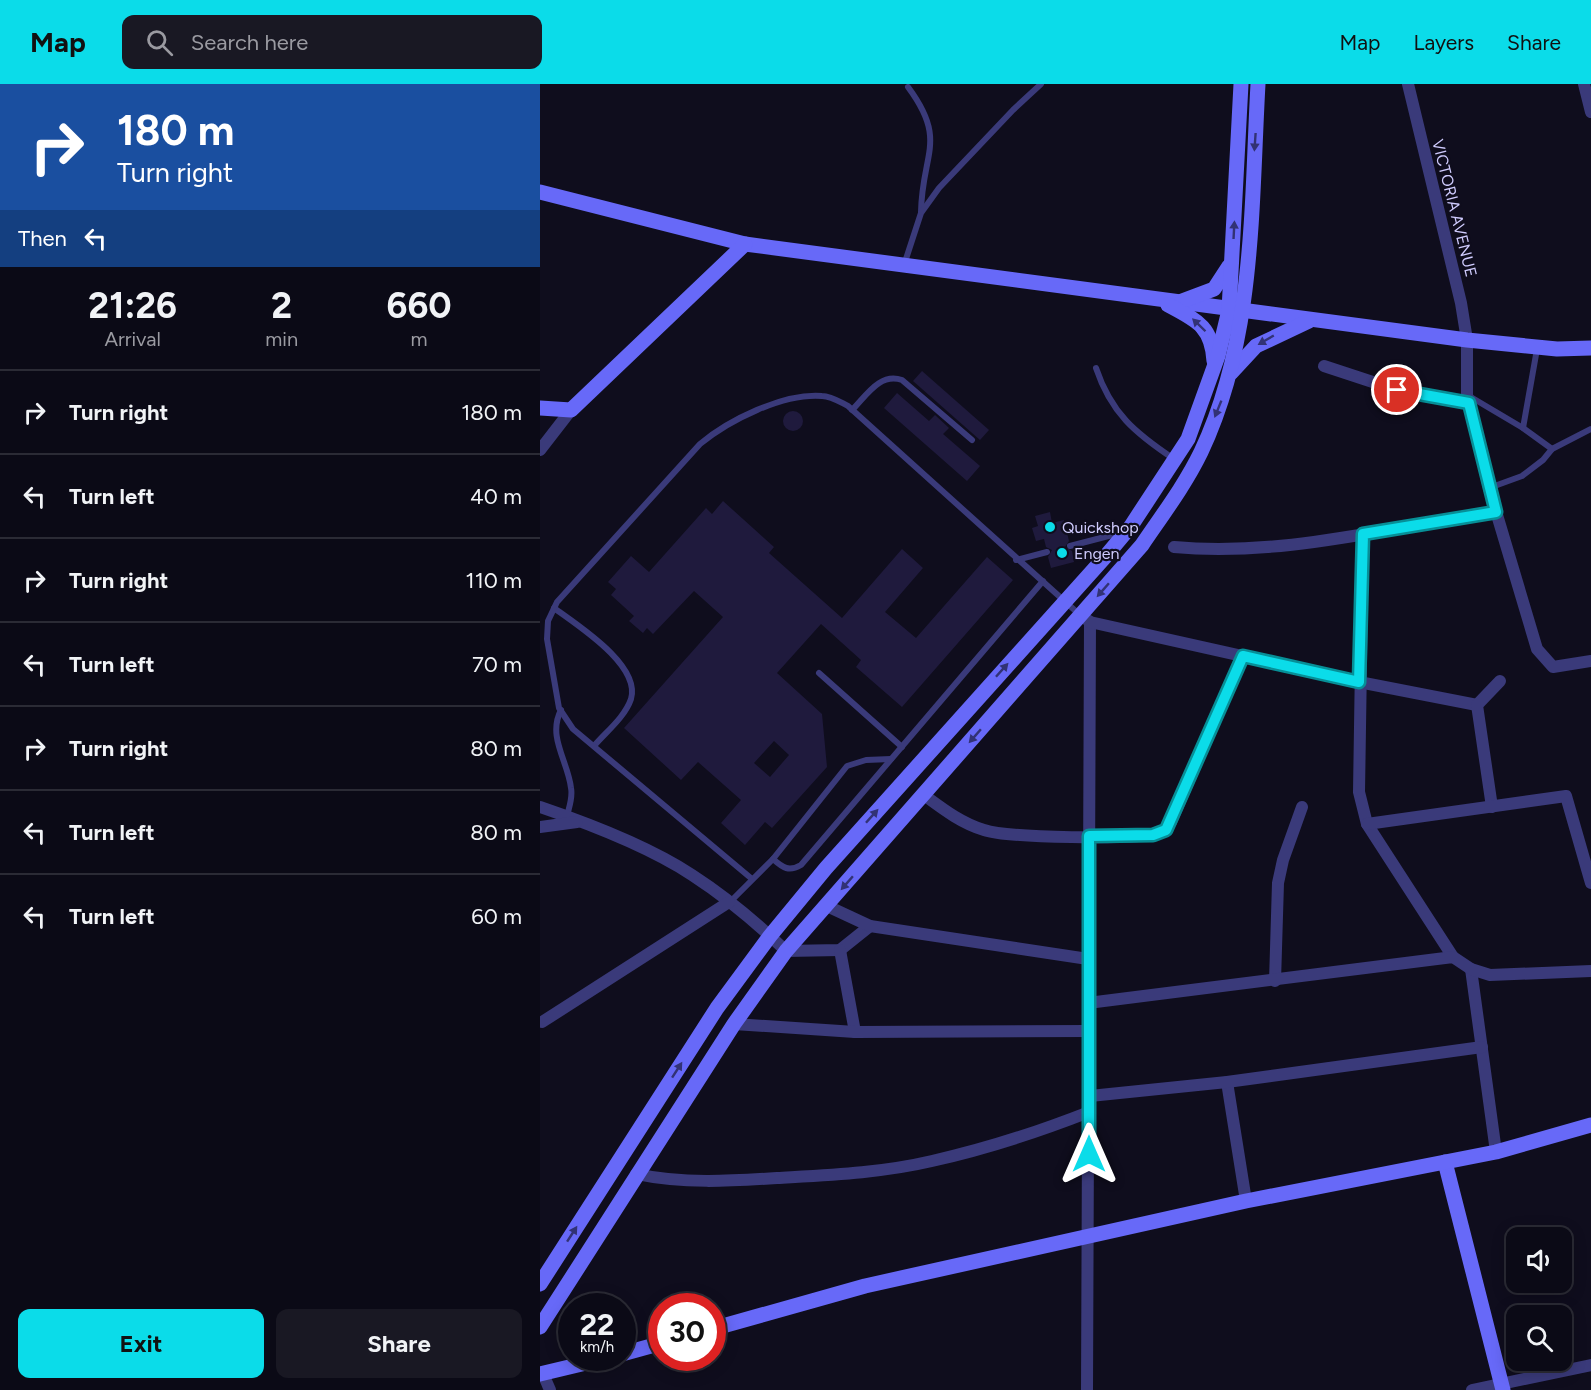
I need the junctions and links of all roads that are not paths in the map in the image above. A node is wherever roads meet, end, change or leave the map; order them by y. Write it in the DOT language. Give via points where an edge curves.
graph roads {
  1 [pos="1040,84"];
  2 [pos="1241,84"];
  3 [pos="1258,84"];
  4 [pos="1408,84"];
  5 [pos="1584,84"];
  6 [pos="908,87"];
  7 [pos="1591,112"];
  8 [pos="540,192"];
  9 [pos="540,199"];
  10 [pos="565,200"];
  11 [pos="921,213"];
  12 [pos="745,244"];
  13 [pos="1233,260"];
  14 [pos="904,266"];
  15 [pos="1166,301"];
  16 [pos="1236,311"];
  17 [pos="1312,320"];
  18 [pos="1467,340"];
  19 [pos="1590,345"];
  20 [pos="1537,347"];
  21 [pos="1324,366"];
  22 [pos="1214,367"];
  23 [pos="1096,368"];
  24 [pos="1229,375"];
  25 [pos="1468,399"];
  26 [pos="540,408"];
  27 [pos="852,410"];
  28 [pos="571,411"];
  29 [pos="1523,428"];
  30 [pos="1591,429"];
  31 [pos="972,440"];
  32 [pos="1552,449"];
  33 [pos="540,450"];
  34 [pos="1174,459"];
  35 [pos="1489,488"];
  36 [pos="1496,512"];
  37 [pos="1126,531"];
  38 [pos="1363,534"];
  39 [pos="1070,546"];
  40 [pos="1174,547"];
  41 [pos="1047,552"];
  42 [pos="1016,560"];
  43 [pos="1043,581"];
  44 [pos="1066,600"];
  45 [pos="554,608"];
  46 [pos="1085,619"];
  47 [pos="1243,656"];
  48 [pos="1591,661"];
  49 [pos="819,673"];
  50 [pos="1500,681"];
  51 [pos="1359,682"];
  52 [pos="1477,705"];
  53 [pos="561,710"];
  54 [pos="594,746"];
  55 [pos="902,747"];
  56 [pos="891,759"];
  57 [pos="924,795"];
  58 [pos="540,807"];
  59 [pos="1302,807"];
  60 [pos="1491,807"];
  61 [pos="567,816"];
  62 [pos="581,821"];
  63 [pos="1367,824"];
  64 [pos="540,827"];
  65 [pos="1089,836"];
  66 [pos="773,859"];
  67 [pos="752,879"];
  68 [pos="1591,883"];
  69 [pos="729,902"];
  70 [pos="827,906"];
  71 [pos="870,926"];
  72 [pos="770,936"];
  73 [pos="840,950"];
  74 [pos="786,951"];
  75 [pos="1453,957"];
  76 [pos="1088,959"];
  77 [pos="1471,969"];
  78 [pos="1591,971"];
  79 [pos="1275,981"];
  80 [pos="1088,1003"];
  81 [pos="542,1022"];
  82 [pos="734,1024"];
  83 [pos="1089,1031"];
  84 [pos="855,1032"];
  85 [pos="1482,1047"];
  86 [pos="1227,1082"];
  87 [pos="1090,1096"];
  88 [pos="1089,1112"];
  89 [pos="1591,1125"];
  90 [pos="1496,1152"];
  91 [pos="1444,1162"];
  92 [pos="636,1174"];
  93 [pos="1246,1201"];
  94 [pos="1089,1237"];
  95 [pos="540,1284"];
  96 [pos="726,1325"];
  97 [pos="540,1327"];
  98 [pos="1591,1365"];
  99 [pos="558,1370"];
  100 [pos="542,1374"];
  101 [pos="1502,1386"];
  102 [pos="550,1390"];
  103 [pos="1087,1390"];
  104 [pos="1472,1390"];
  1 -- 11 [label="lane" via="947,179"];
  13 -- 2 [label="street, one-way"];
  3 -- 16 [label="street, one-way"];
  4 -- 18 [label="street, VICTORIA AVENUE"];
  5 -- 7 [label="street"];
  6 -- 11 [label="lane" via="927,115 932,143 922,182"];
  8 -- 10 [label="street"];
  9 -- 10 [label="street"];
  10 -- 12 [label="street"];
  11 -- 14 [label="lane"];
  12 -- 14 [label="street"];
  12 -- 28 [label="street"];
  13 -- 15 [label="street" via="1215,289 1197,297"];
  13 -- 16 [label="street"];
  14 -- 15 [label="street"];
  15 -- 16 [label="street"];
  22 -- 15 [label="street, one-way" via="1213,345 1205,329"];
  16 -- 17 [label="street"];
  16 -- 22 [label="street"];
  16 -- 24 [label="street" via="1237,346"];
  17 -- 18 [label="street"];
  17 -- 24 [label="street, one-way" via="1256,346"];
  18 -- 20 [label="street"];
  18 -- 25 [label="street, VICTORIA AVENUE"];
  19 -- 20 [label="street"];
  20 -- 29 [label="lane"];
  21 -- 25 [label="street" via="1397,390"];
  22 -- 34 [label="street" via="1188,439"];
  23 -- 34 [label="lane" via="1102,387 1129,426"];
  24 -- 46 [label="street, one-way" via="1201,451 1183,485"];
  25 -- 29 [label="lane"];
  25 -- 35 [label="street, VICTORIA AVENUE"];
  26 -- 28 [label="street"];
  27 -- 31 [label="lane" via="881,381 894,377"];
  27 -- 42 [label="lane"];
  27 -- 45 [label="lane" via="831,398 806,397 779,402 720,428 700,444"];
  28 -- 33 [label="street"];
  29 -- 32 [label="lane"];
  30 -- 32 [label="lane"];
  32 -- 35 [label="lane" via="1522,476"];
  34 -- 37 [label="street"];
  35 -- 36 [label="street, VICTORIA AVENUE"];
  36 -- 38 [label="street"];
  36 -- 48 [label="street, VICTORIA AVENUE" via="1537,649 1553,667"];
  37 -- 39 [label="lane"];
  37 -- 44 [label="street"];
  38 -- 40 [label="street" via="1271,549"];
  38 -- 51 [label="street"];
  41 -- 42 [label="lane"];
  42 -- 43 [label="lane"];
  43 -- 44 [label="lane"];
  43 -- 55 [label="lane"];
  44 -- 46 [label="lane"];
  72 -- 44 [label="street, one-way"];
  45 -- 53 [label="lane" via="547,639"];
  45 -- 54 [label="lane" via="607,650 621,664 631,684 632,698 625,711"];
  46 -- 47 [label="street"];
  46 -- 57 [label="street, one-way"];
  46 -- 65 [label="street"];
  47 -- 51 [label="street"];
  47 -- 65 [label="street" via="1166,830 1153,835"];
  49 -- 55 [label="lane"];
  50 -- 52 [label="street"];
  51 -- 52 [label="street"];
  51 -- 63 [label="street" via="1359,792"];
  52 -- 60 [label="street"];
  53 -- 54 [label="lane" via="573,729"];
  53 -- 61 [label="lane" via="556,718 556,735 571,785"];
  54 -- 67 [label="lane"];
  55 -- 56 [label="lane"];
  56 -- 66 [label="lane" via="847,766"];
  56 -- 66 [label="lane" via="801,865 785,869"];
  57 -- 65 [label="street" via="966,823 997,834"];
  57 -- 70 [label="street, one-way"];
  58 -- 61 [label="street"];
  59 -- 79 [label="street" via="1278,883"];
  60 -- 63 [label="street"];
  60 -- 68 [label="street" via="1566,796"];
  61 -- 62 [label="street"];
  62 -- 64 [label="street"];
  62 -- 69 [label="street" via="691,874"];
  63 -- 75 [label="street"];
  65 -- 76 [label="street"];
  66 -- 67 [label="lane"];
  67 -- 69 [label="lane"];
  69 -- 72 [label="street"];
  69 -- 81 [label="street"];
  70 -- 71 [label="street"];
  70 -- 74 [label="street"];
  71 -- 73 [label="street"];
  71 -- 76 [label="street"];
  72 -- 74 [label="street"];
  95 -- 72 [label="street, one-way" via="717,1008"];
  73 -- 74 [label="street"];
  73 -- 84 [label="street"];
  74 -- 82 [label="street"];
  75 -- 77 [label="street"];
  75 -- 79 [label="street"];
  76 -- 80 [label="street"];
  77 -- 78 [label="street" via="1490,975"];
  77 -- 85 [label="street"];
  79 -- 80 [label="street"];
  80 -- 83 [label="street"];
  82 -- 84 [label="street"];
  82 -- 92 [label="street"];
  83 -- 84 [label="street"];
  83 -- 87 [label="street"];
  85 -- 86 [label="street"];
  85 -- 90 [label="street"];
  86 -- 87 [label="street"];
  86 -- 93 [label="street"];
  87 -- 88 [label="street"];
  88 -- 92 [label="street" via="1002,1143 931,1162 857,1173 696,1181 668,1181"];
  88 -- 94 [label="street"];
  89 -- 90 [label="street"];
  90 -- 91 [label="street"];
  91 -- 93 [label="street"];
  91 -- 101 [label="street"];
  92 -- 97 [label="street"];
  93 -- 94 [label="street"];
  94 -- 96 [label="street" via="865,1286"];
  94 -- 103 [label="street"];
  98 -- 101 [label="street"];
  99 -- 100 [label="street"];
  100 -- 102 [label="street"];
  101 -- 104 [label="street"];
}
